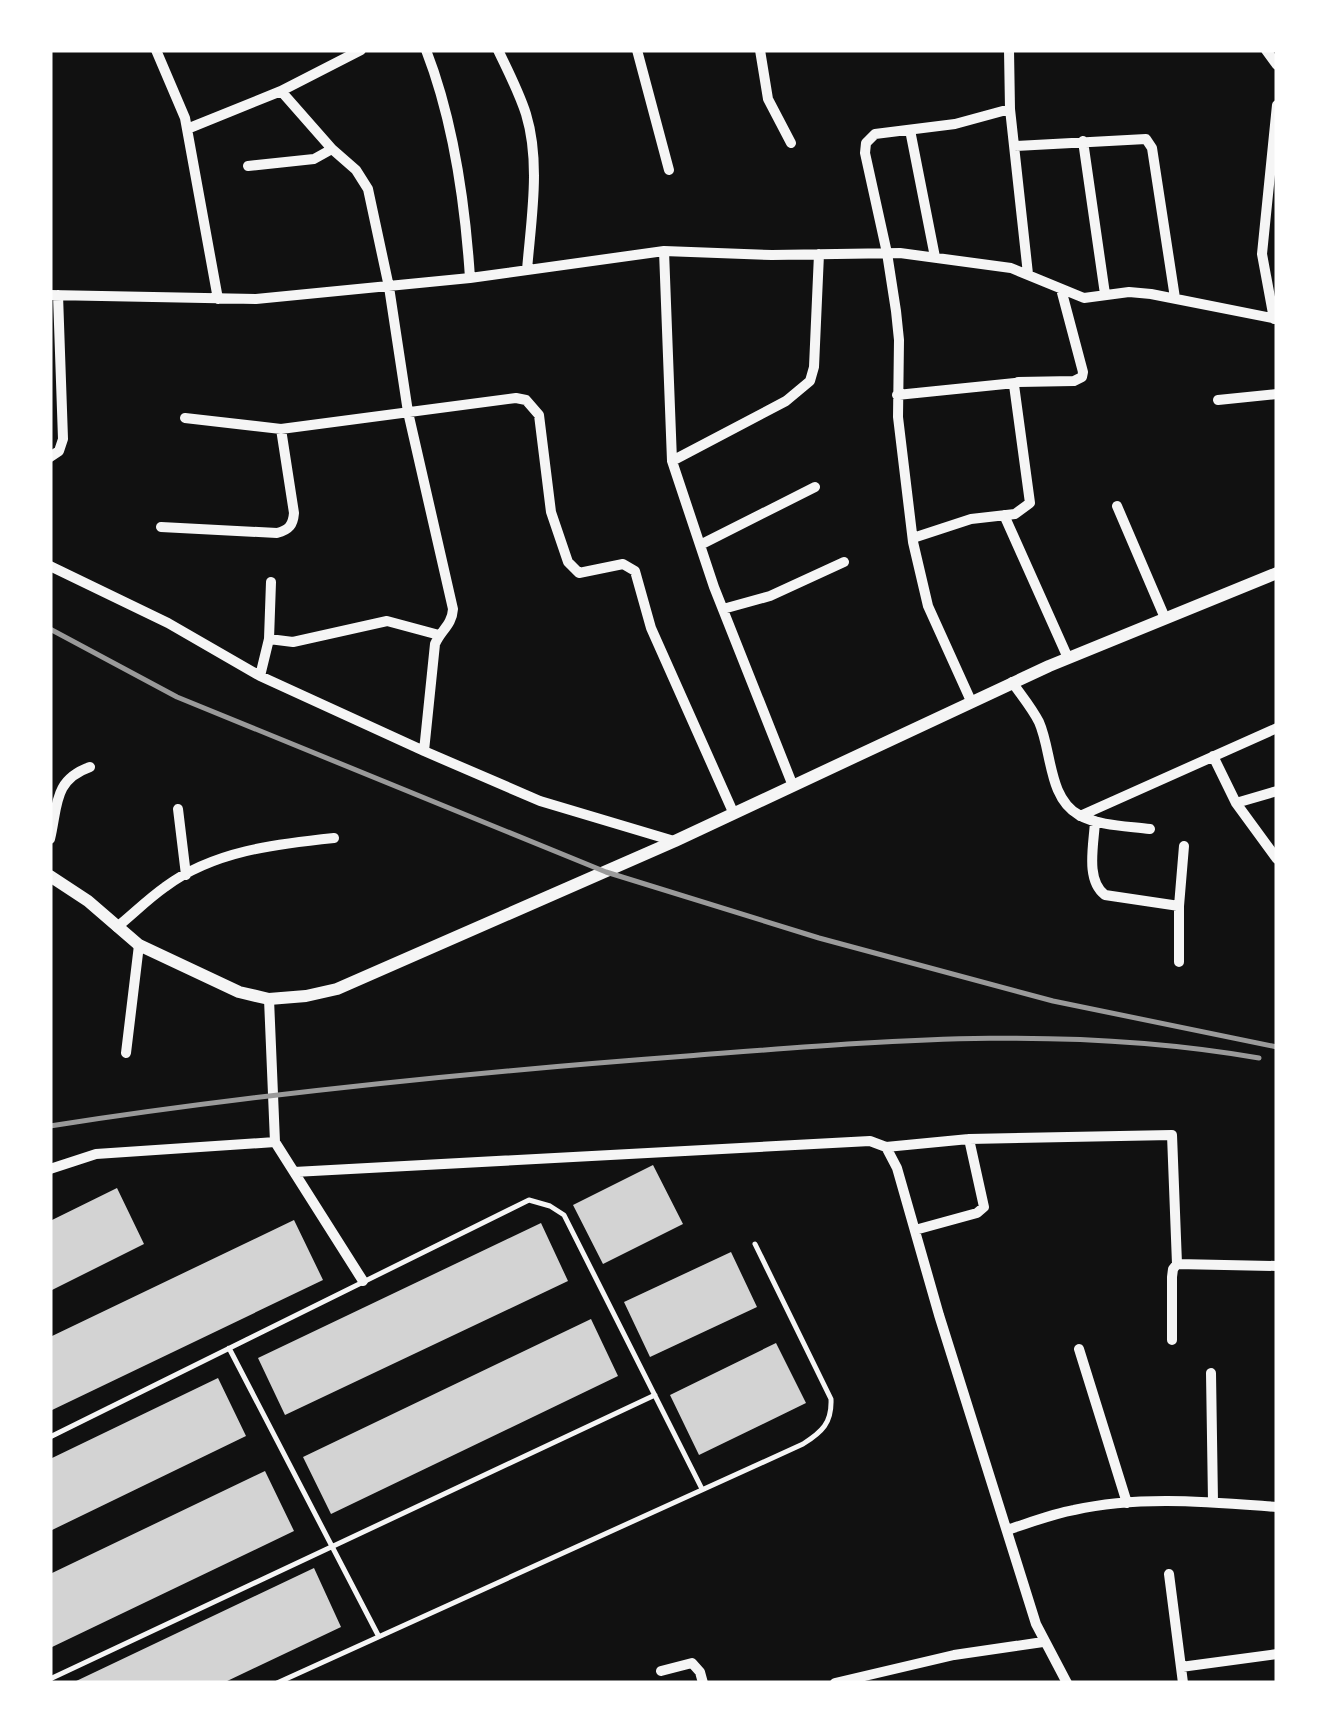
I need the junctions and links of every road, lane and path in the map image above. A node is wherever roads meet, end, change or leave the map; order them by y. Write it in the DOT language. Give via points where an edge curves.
graph roads {
  1 [pos="156,50"];
  2 [pos="361,50"];
  3 [pos="426,50"];
  4 [pos="498,50"];
  5 [pos="637,50"];
  6 [pos="760,50"];
  7 [pos="1008,50"];
  8 [pos="1266,50"];
  9 [pos="1277,65"];
  10 [pos="281,91"];
  11 [pos="1277,105"];
  12 [pos="1010,109"];
  13 [pos="1275,127"];
  14 [pos="187,129"];
  15 [pos="910,130"];
  16 [pos="1083,141"];
  17 [pos="791,143"];
  18 [pos="1014,146"];
  19 [pos="332,149"];
  20 [pos="248,166"];
  21 [pos="669,170"];
  22 [pos="1271,196"];
  23 [pos="664,251"];
  24 [pos="887,253"];
  25 [pos="819,254"];
  26 [pos="936,257"];
  27 [pos="527,270"];
  28 [pos="1028,274"];
  29 [pos="470,278"];
  30 [pos="389,287"];
  31 [pos="1061,289"];
  32 [pos="1105,294"];
  33 [pos="54,295"];
  34 [pos="1175,298"];
  35 [pos="218,299"];
  36 [pos="1276,319"];
  37 [pos="1015,384"];
  38 [pos="1277,394"];
  39 [pos="897,396"];
  40 [pos="1218,400"];
  41 [pos="408,412"];
  42 [pos="185,418"];
  43 [pos="281,429"];
  44 [pos="50,456"];
  45 [pos="672,461"];
  46 [pos="815,487"];
  47 [pos="1117,506"];
  48 [pos="1004,515"];
  49 [pos="161,527"];
  50 [pos="912,538"];
  51 [pos="700,545"];
  52 [pos="844,562"];
  53 [pos="50,566"];
  54 [pos="1277,573"];
  55 [pos="270,582"];
  56 [pos="723,609"];
  57 [pos="1166,618"];
  58 [pos="439,635"];
  59 [pos="269,639"];
  60 [pos="1068,658"];
  61 [pos="260,676"];
  62 [pos="1012,682"];
  63 [pos="971,701"];
  64 [pos="1277,728"];
  65 [pos="424,751"];
  66 [pos="1213,756"];
  67 [pos="90,767"];
  68 [pos="793,786"];
  69 [pos="1277,791"];
  70 [pos="1236,803"];
  71 [pos="178,809"];
  72 [pos="734,812"];
  73 [pos="1080,816"];
  74 [pos="1095,821"];
  75 [pos="1150,829"];
  76 [pos="334,838"];
  77 [pos="50,839"];
  78 [pos="1271,840"];
  79 [pos="676,842"];
  80 [pos="1184,846"];
  81 [pos="1277,859"];
  82 [pos="186,875"];
  83 [pos="50,876"];
  84 [pos="1179,906"];
  85 [pos="117,927"];
  86 [pos="138,945"];
  87 [pos="1179,962"];
  88 [pos="268,998"];
  89 [pos="126,1053"];
  90 [pos="970,1139"];
  91 [pos="276,1142"];
  92 [pos="886,1147"];
  93 [pos="50,1169"];
  94 [pos="294,1172"];
  95 [pos="916,1230"];
  96 [pos="755,1244"];
  97 [pos="1178,1264"];
  98 [pos="1277,1266"];
  99 [pos="362,1281"];
  100 [pos="1172,1340"];
  101 [pos="229,1348"];
  102 [pos="1079,1350"];
  103 [pos="1211,1372"];
  104 [pos="656,1396"];
  105 [pos="50,1437"];
  106 [pos="702,1490"];
  107 [pos="1213,1502"];
  108 [pos="1127,1503"];
  109 [pos="1277,1507"];
  110 [pos="1007,1530"];
  111 [pos="330,1548"];
  112 [pos="1168,1574"];
  113 [pos="378,1635"];
  114 [pos="1043,1642"];
  115 [pos="1277,1654"];
  116 [pos="1181,1667"];
  117 [pos="661,1671"];
  118 [pos="50,1679"];
  119 [pos="277,1683"];
  120 [pos="703,1683"];
  121 [pos="835,1683"];
  122 [pos="1067,1683"];
  123 [pos="1184,1683"];
  1 -- 14 [label="street"];
  2 -- 10 [label="street"];
  3 -- 29 [label="street" via="457,168"];
  4 -- 27 [label="street" via="532,142"];
  5 -- 21 [label="street"];
  6 -- 17 [label="street" via="768,99"];
  7 -- 12 [label="street"];
  8 -- 9 [label="street"];
  10 -- 14 [label="street"];
  10 -- 19 [label="street"];
  11 -- 13 [label="street"];
  12 -- 15 [label="street"];
  12 -- 18 [label="street"];
  13 -- 22 [label="street"];
  14 -- 35 [label="street"];
  15 -- 24 [label="street" via="875,134 866,144"];
  15 -- 26 [label="street"];
  16 -- 18 [label="street"];
  16 -- 32 [label="street"];
  16 -- 34 [label="street" via="1140,138 1150,144"];
  18 -- 28 [label="street"];
  19 -- 20 [label="street" via="314,158"];
  19 -- 30 [label="street" via="368,190"];
  22 -- 36 [label="street" via="1262,254"];
  23 -- 25 [label="street"];
  23 -- 27 [label="street"];
  23 -- 45 [label="street"];
  24 -- 25 [label="street"];
  24 -- 26 [label="street"];
  24 -- 39 [label="street" via="899,340"];
  25 -- 45 [label="street" via="810,381 786,402"];
  26 -- 28 [label="street"];
  27 -- 29 [label="street"];
  28 -- 31 [label="street"];
  29 -- 30 [label="street"];
  30 -- 35 [label="street"];
  30 -- 41 [label="street"];
  31 -- 32 [label="street" via="1084,298"];
  31 -- 37 [label="street" via="1082,377"];
  32 -- 34 [label="street"];
  33 -- 35 [label="street"];
  33 -- 44 [label="street" via="63,439"];
  34 -- 36 [label="street"];
  37 -- 39 [label="street"];
  37 -- 48 [label="street" via="1030,503"];
  38 -- 40 [label="street"];
  39 -- 50 [label="street"];
  41 -- 43 [label="street"];
  41 -- 58 [label="street" via="452,598 452,618"];
  41 -- 72 [label="street" via="516,398 535,406 546,486 568,562 579,573 623,564 635,571 652,628"];
  42 -- 43 [label="street"];
  43 -- 49 [label="street" via="294,513 286,530"];
  45 -- 51 [label="street"];
  46 -- 51 [label="street"];
  47 -- 57 [label="street"];
  48 -- 50 [label="street"];
  48 -- 60 [label="street"];
  50 -- 63 [label="street" via="928,606"];
  51 -- 56 [label="street"];
  52 -- 56 [label="street"];
  53 -- 61 [label="street"];
  54 -- 57 [label="street"];
  55 -- 59 [label="street"];
  56 -- 68 [label="street"];
  57 -- 60 [label="street"];
  58 -- 59 [label="street" via="387,621 293,642"];
  58 -- 65 [label="street"];
  59 -- 61 [label="street"];
  60 -- 62 [label="street"];
  61 -- 65 [label="street"];
  62 -- 63 [label="street"];
  62 -- 73 [label="street" via="1046,740 1057,791"];
  63 -- 68 [label="street"];
  64 -- 66 [label="street"];
  65 -- 79 [label="street" via="540,802"];
  66 -- 70 [label="street"];
  66 -- 73 [label="street"];
  67 -- 77 [label="street" via="67,778"];
  68 -- 72 [label="street"];
  69 -- 70 [label="street"];
  70 -- 78 [label="street"];
  71 -- 82 [label="street"];
  72 -- 79 [label="street"];
  73 -- 74 [label="street"];
  74 -- 75 [label="street"];
  74 -- 84 [label="street" via="1097,889"];
  76 -- 82 [label="street" via="242,852"];
  78 -- 81 [label="street"];
  79 -- 88 [label="street" via="337,989"];
  80 -- 84 [label="street"];
  82 -- 85 [label="street"];
  83 -- 85 [label="street"];
  84 -- 87 [label="street"];
  85 -- 86 [label="street"];
  86 -- 88 [label="street" via="238,992"];
  86 -- 89 [label="street"];
  88 -- 91 [label="street"];
  90 -- 92 [label="street"];
  90 -- 95 [label="street" via="984,1207"];
  90 -- 97 [label="street" via="1172,1134"];
  91 -- 93 [label="street" via="96,1154"];
  91 -- 94 [label="street"];
  92 -- 94 [label="street" via="870,1141"];
  92 -- 95 [label="street"];
  94 -- 99 [label="street"];
  95 -- 110 [label="street"];
  96 -- 106 [label="lane" via="831,1399 832,1415 803,1444"];
  97 -- 98 [label="street"];
  97 -- 100 [label="street"];
  99 -- 101 [label="lane"];
  99 -- 104 [label="lane" via="506,1209 529,1200 550,1206 564,1215"];
  101 -- 105 [label="lane"];
  101 -- 111 [label="lane"];
  102 -- 108 [label="street"];
  103 -- 107 [label="street"];
  104 -- 106 [label="lane"];
  104 -- 111 [label="lane"];
  106 -- 113 [label="lane"];
  107 -- 108 [label="street"];
  107 -- 109 [label="street"];
  108 -- 110 [label="street"];
  110 -- 114 [label="street"];
  111 -- 113 [label="lane"];
  111 -- 118 [label="lane"];
  112 -- 116 [label="street"];
  113 -- 119 [label="lane"];
  114 -- 121 [label="street"];
  114 -- 122 [label="street"];
  115 -- 116 [label="street"];
  116 -- 123 [label="street"];
  117 -- 120 [label="street" via="692,1663"];
}
